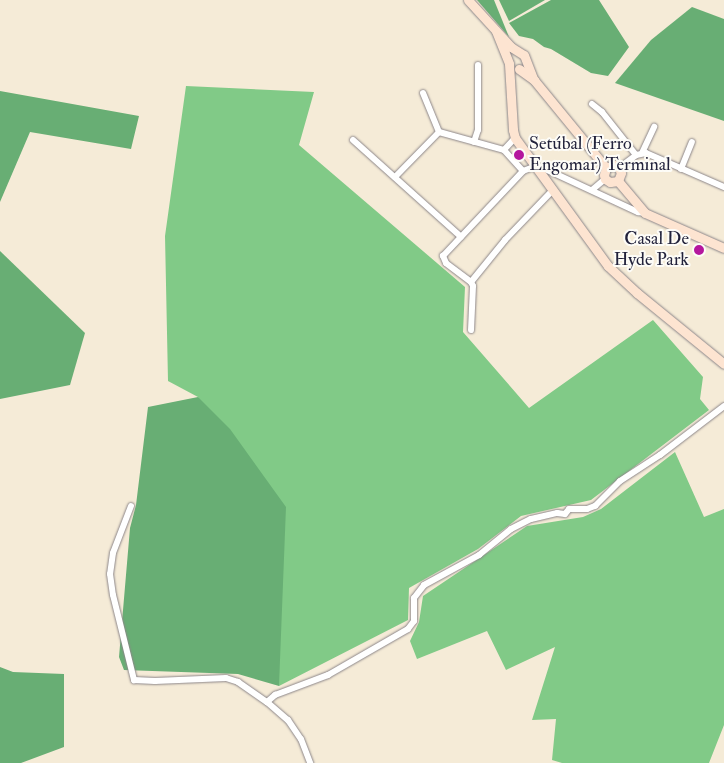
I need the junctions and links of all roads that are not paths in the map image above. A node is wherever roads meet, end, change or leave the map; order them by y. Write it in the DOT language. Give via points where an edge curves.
graph roads {
  1 [pos="468,0"];
  2 [pos="496,31"];
  3 [pos="520,52"];
  4 [pos="526,60"];
  5 [pos="509,62"];
  6 [pos="478,65"];
  7 [pos="518,69"];
  8 [pos="534,80"];
  9 [pos="510,85"];
  10 [pos="423,93"];
  11 [pos="592,104"];
  12 [pos="654,127"];
  13 [pos="439,132"];
  14 [pos="515,138"];
  15 [pos="353,140"];
  16 [pos="474,142"];
  17 [pos="692,142"];
  18 [pos="504,150"];
  19 [pos="639,154"];
  20 [pos="536,166"];
  21 [pos="606,168"];
  22 [pos="619,168"];
  23 [pos="680,169"];
  24 [pos="523,171"];
  25 [pos="394,177"];
  26 [pos="605,179"];
  27 [pos="618,180"];
  28 [pos="724,187"];
  29 [pos="552,190"];
  30 [pos="592,190"];
  31 [pos="646,213"];
  32 [pos="461,236"];
  33 [pos="724,248"];
  34 [pos="471,282"];
  35 [pos="471,330"];
  36 [pos="724,364"];
  37 [pos="724,406"];
  38 [pos="131,506"];
  39 [pos="267,702"];
  40 [pos="310,763"];
  1 -- 2 [label="street"];
  2 -- 3 [label="street"];
  2 -- 5 [label="street"];
  3 -- 4 [label="street"];
  3 -- 5 [label="street" via="512,54"];
  4 -- 7 [label="street"];
  4 -- 8 [label="street"];
  5 -- 7 [label="street"];
  5 -- 9 [label="street"];
  6 -- 16 [label="street" via="478,130"];
  7 -- 8 [label="street"];
  7 -- 9 [label="street"];
  8 -- 21 [label="street"];
  9 -- 14 [label="street"];
  10 -- 13 [label="street"];
  11 -- 19 [label="street"];
  12 -- 19 [label="street"];
  13 -- 16 [label="street"];
  13 -- 25 [label="street"];
  14 -- 18 [label="street"];
  14 -- 20 [label="street"];
  15 -- 25 [label="street"];
  16 -- 18 [label="street"];
  17 -- 23 [label="street"];
  18 -- 24 [label="street"];
  19 -- 22 [label="street"];
  19 -- 23 [label="street"];
  20 -- 24 [label="street"];
  20 -- 29 [label="street"];
  20 -- 30 [label="street"];
  21 -- 22 [label="street" via="614,165"];
  21 -- 26 [label="street"];
  22 -- 27 [label="street" via="621,176"];
  23 -- 28 [label="street"];
  24 -- 32 [label="street"];
  25 -- 32 [label="street"];
  26 -- 27 [label="street" via="610,182"];
  26 -- 30 [label="street"];
  27 -- 31 [label="street"];
  29 -- 34 [label="street"];
  29 -- 36 [label="street" via="620,278"];
  30 -- 31 [label="street"];
  31 -- 33 [label="street"];
  32 -- 34 [label="street" via="443,256 446,263"];
  34 -- 35 [label="street" via="474,292"];
  37 -- 39 [label="street" via="620,481 595,506 531,519 511,529 479,555 424,585 414,598 414,621 408,629 328,675 275,695"];
  38 -- 39 [label="street" via="113,553 110,574 134,680 226,678 238,682"];
  39 -- 40 [label="street" via="296,730"];
}
